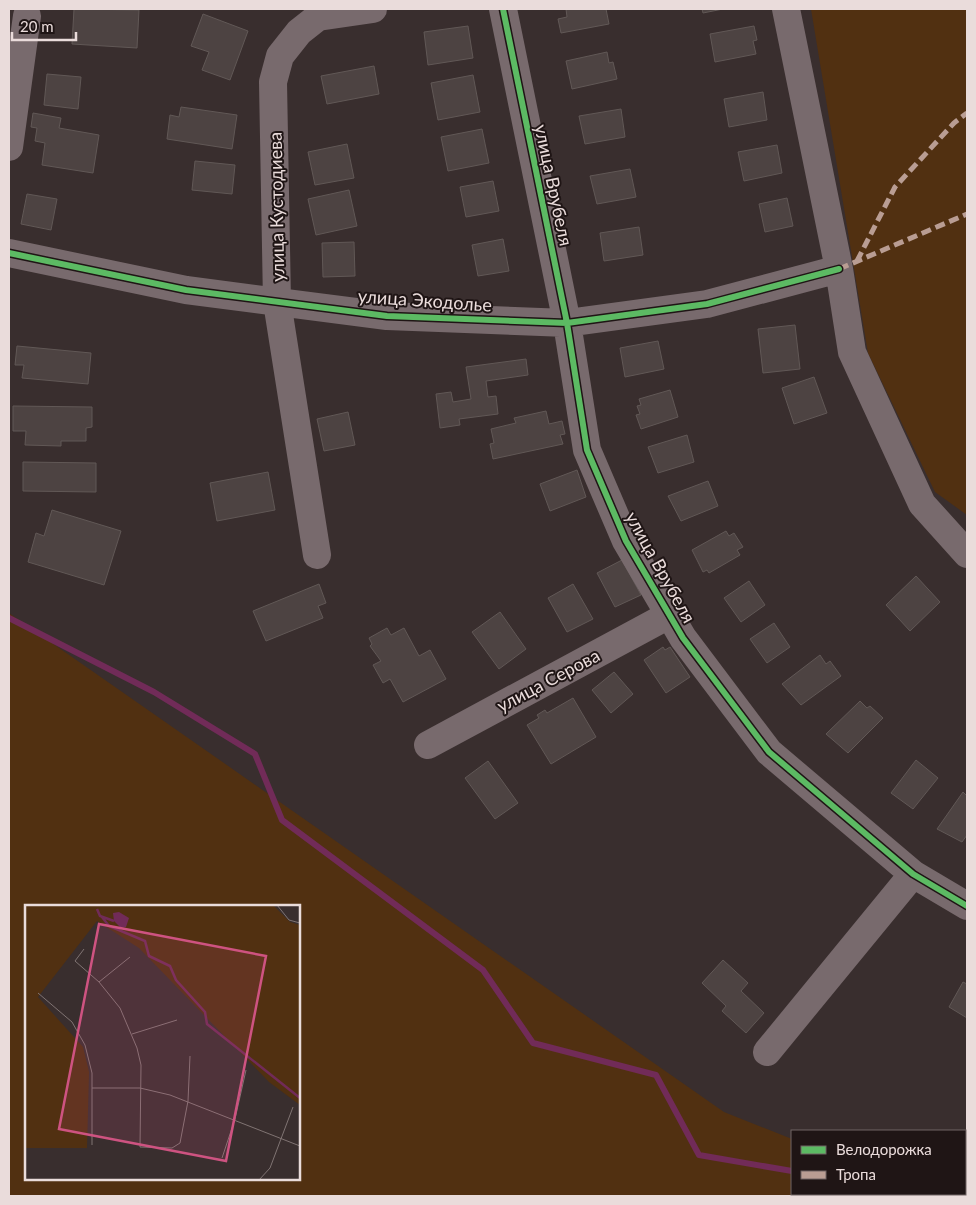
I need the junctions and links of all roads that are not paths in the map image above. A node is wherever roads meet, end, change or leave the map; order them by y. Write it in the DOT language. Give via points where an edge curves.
graph roads {
  1 [pos="372,9"];
  2 [pos="503,9"];
  3 [pos="786,9"];
  4 [pos="27,16"];
  5 [pos="9,147"];
  6 [pos="9,253"];
  7 [pos="839,269"];
  8 [pos="277,302"];
  9 [pos="567,323"];
  10 [pos="967,554"];
  11 [pos="317,555"];
  12 [pos="669,615"];
  13 [pos="428,744"];
  14 [pos="913,874"];
  15 [pos="967,906"];
  16 [pos="767,1052"];
  1 -- 8 [label="street, улица Кустодиева" via="318,17 299,32 280,56 273,82"];
  2 -- 9 [label="street, улица Врубеля"];
  3 -- 7 [label="street"];
  4 -- 5 [label="street"];
  6 -- 8 [label="street, улица Экодолье" via="186,290"];
  7 -- 9 [label="street, улица Экодолье" via="707,304"];
  7 -- 10 [label="street" via="852,352 922,504"];
  8 -- 9 [label="street, улица Экодолье" via="387,316"];
  8 -- 11 [label="street, улица Кустодиева"];
  9 -- 12 [label="street, улица Врубеля" via="587,450 626,541"];
  12 -- 13 [label="street, улица Серова"];
  12 -- 14 [label="street, улица Врубеля" via="769,752"];
  14 -- 15 [label="street, улица Врубеля"];
  14 -- 16 [label="street"];
}
